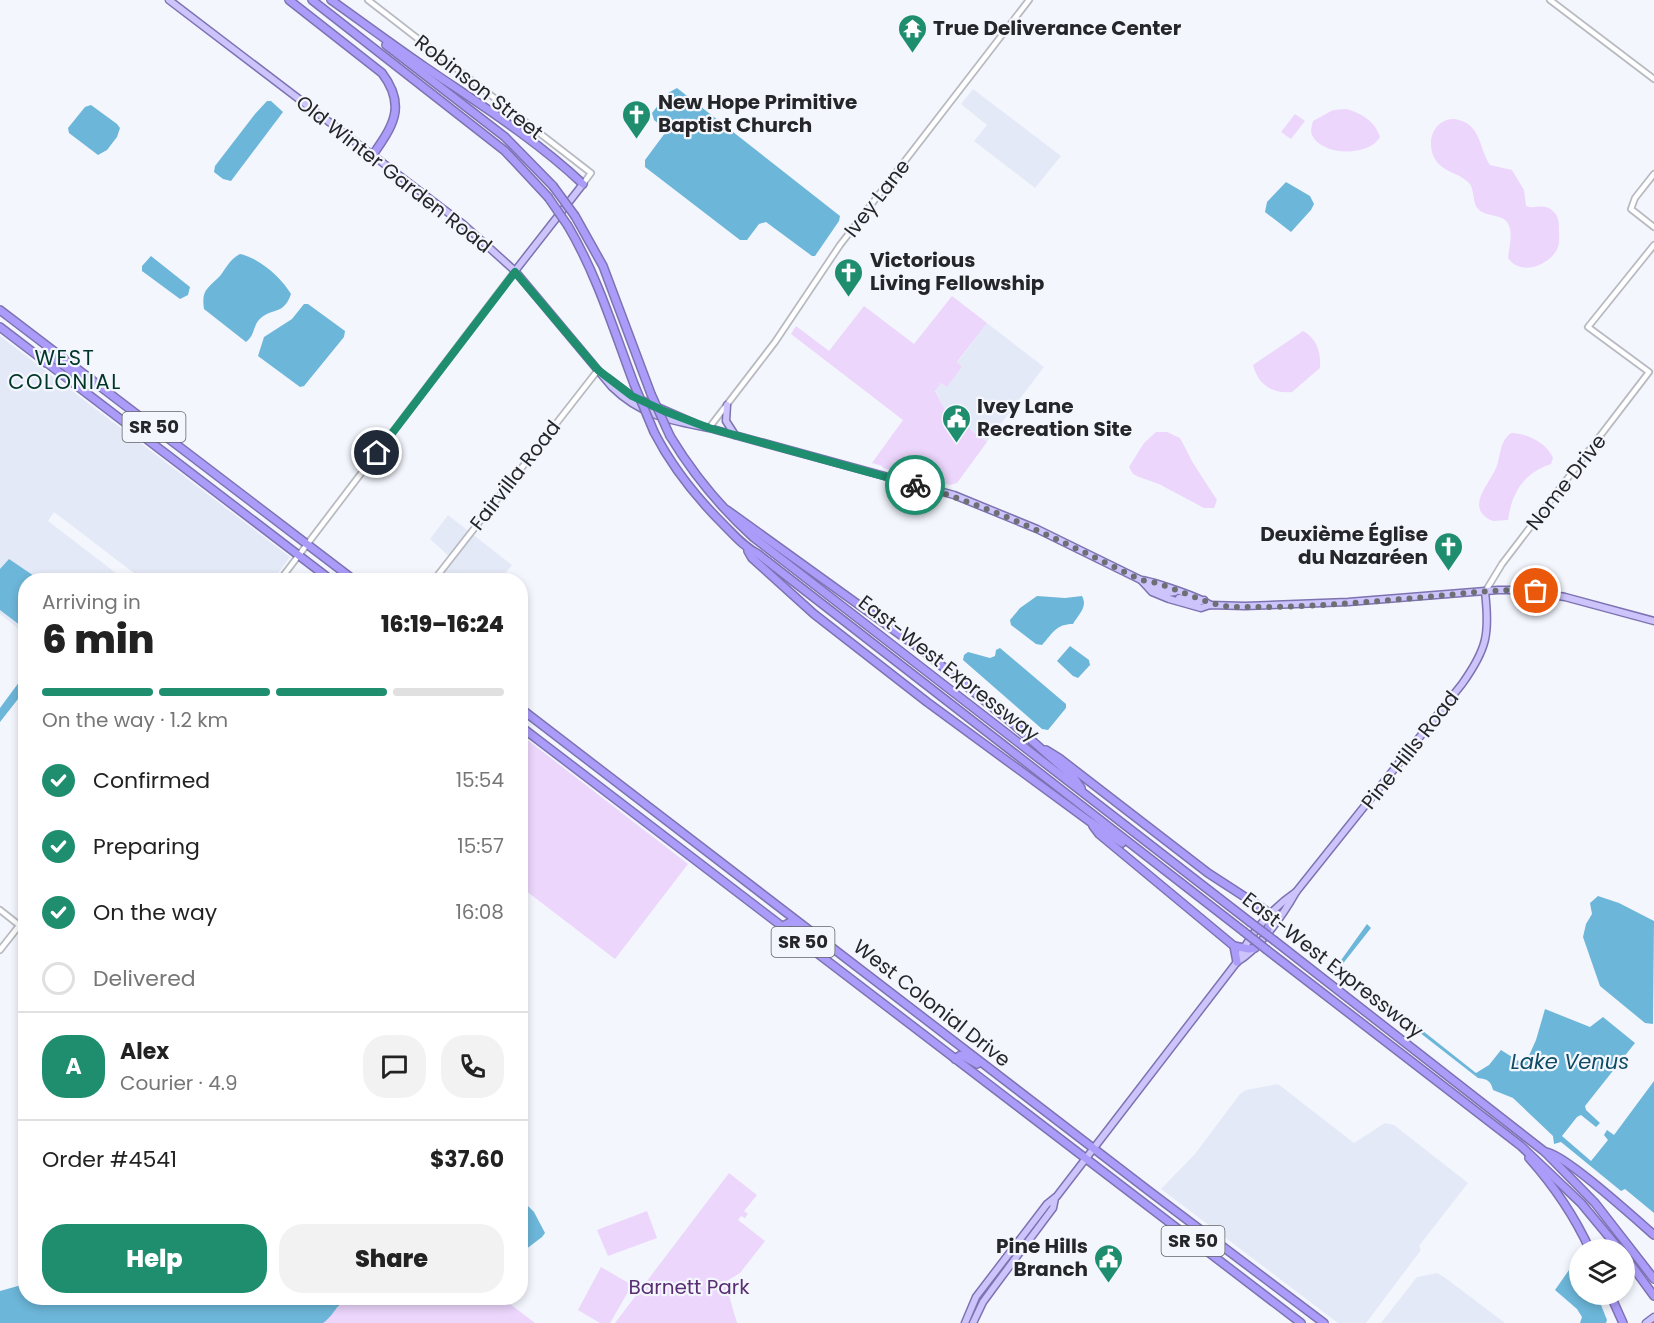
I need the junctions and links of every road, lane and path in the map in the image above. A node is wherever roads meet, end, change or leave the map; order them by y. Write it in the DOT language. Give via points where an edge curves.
graph roads {
  1 [pos="169,0"];
  2 [pos="289,0"];
  3 [pos="312,0"];
  4 [pos="330,0"];
  5 [pos="368,0"];
  6 [pos="1029,0"];
  7 [pos="1550,0"];
  8 [pos="1654,79"];
  9 [pos="372,156"];
  10 [pos="1654,174"];
  11 [pos="583,184"];
  12 [pos="1654,227"];
  13 [pos="1654,245"];
  14 [pos="515,272"];
  15 [pos="1,313"];
  16 [pos="0,327"];
  17 [pos="46,363"];
  18 [pos="598,370"];
  19 [pos="91,379"];
  20 [pos="727,405"];
  21 [pos="709,428"];
  22 [pos="136,431"];
  23 [pos="736,435"];
  24 [pos="182,449"];
  25 [pos="724,509"];
  26 [pos="308,545"];
  27 [pos="747,549"];
  28 [pos="299,556"];
  29 [pos="286,573"];
  30 [pos="322,573"];
  31 [pos="345,573"];
  32 [pos="439,573"];
  33 [pos="1142,582"];
  34 [pos="1485,592"];
  35 [pos="1208,602"];
  36 [pos="1654,621"];
  37 [pos="528,714"];
  38 [pos="528,732"];
  39 [pos="1036,744"];
  40 [pos="616,781"];
  41 [pos="1085,792"];
  42 [pos="608,793"];
  43 [pos="1089,821"];
  44 [pos="1143,854"];
  45 [pos="1296,892"];
  46 [pos="750,901"];
  47 [pos="0,910"];
  48 [pos="784,910"];
  49 [pos="1269,915"];
  50 [pos="18,924"];
  51 [pos="18,926"];
  52 [pos="783,926"];
  53 [pos="811,931"];
  54 [pos="1267,932"];
  55 [pos="1234,946"];
  56 [pos="1243,948"];
  57 [pos="1255,948"];
  58 [pos="0,950"];
  59 [pos="1238,962"];
  60 [pos="841,971"];
  61 [pos="876,981"];
  62 [pos="926,1037"];
  63 [pos="960,1045"];
  64 [pos="955,1059"];
  65 [pos="993,1071"];
  66 [pos="1521,1146"];
  67 [pos="1093,1148"];
  68 [pos="1545,1152"];
  69 [pos="1084,1159"];
  70 [pos="1055,1198"];
  71 [pos="1043,1209"];
  72 [pos="1034,1234"];
  73 [pos="1183,1234"];
  74 [pos="1654,1235"];
  75 [pos="1585,1239"];
  76 [pos="1611,1239"];
  77 [pos="1217,1242"];
  78 [pos="1635,1270"];
  79 [pos="1654,1279"];
  80 [pos="1274,1285"];
  81 [pos="1266,1296"];
  82 [pos="1654,1296"];
  83 [pos="1615,1305"];
  84 [pos="1654,1317"];
  85 [pos="965,1323"];
  86 [pos="973,1323"];
  87 [pos="1301,1323"];
  88 [pos="1324,1323"];
  89 [pos="1623,1323"];
  90 [pos="1646,1323"];
  1 -- 9 [label="main road, Old Winter Garden Road"];
  2 -- 9 [label="highway" via="382,73 391,85 394,120"];
  3 -- 27 [label="highway, East-West Expressway, bridge" via="505,151 548,196 580,246 654,432 699,500"];
  4 -- 11 [label="highway" via="524,134"];
  4 -- 25 [label="highway, East-West Expressway, bridge" via="505,136 554,186 603,266 670,436 698,479"];
  5 -- 11 [label="street, Robinson Street" via="591,173"];
  6 -- 20 [label="street, Ivey Lane" via="840,245"];
  7 -- 8 [label="street"];
  9 -- 14 [label="main road, Old Winter Garden Road" via="463,224"];
  10 -- 12 [label="street" via="1631,209"];
  11 -- 14 [label="main road"];
  13 -- 34 [label="street, Nome Drive" via="1588,327 1649,372 1502,564"];
  14 -- 18 [label="main road, Old Winter Garden Road"];
  14 -- 26 [label="street"];
  15 -- 19 [label="highway, SR 50"];
  16 -- 17 [label="highway, SR 50"];
  17 -- 19 [label="highway" via="52,358 86,381"];
  17 -- 22 [label="highway, SR 50"];
  18 -- 21 [label="main road, Old Winter Garden Road" via="632,396"];
  18 -- 32 [label="street, Fairvilla Road"];
  19 -- 24 [label="highway, SR 50"];
  20 -- 21 [label="street, Ivey Lane"];
  20 -- 23 [label="main road" via="726,421"];
  21 -- 23 [label="main road, Old Winter Garden Road"];
  22 -- 24 [label="highway" via="170,452"];
  22 -- 28 [label="highway, SR 50"];
  23 -- 33 [label="main road, Old Winter Garden Road" via="954,495 1037,529"];
  24 -- 26 [label="highway, SR 50"];
  25 -- 39 [label="highway" via="914,644"];
  25 -- 41 [label="highway, East-West Expressway" via="779,558"];
  26 -- 28 [label="street"];
  26 -- 31 [label="highway, SR 50"];
  27 -- 43 [label="highway" via="814,614"];
  27 -- 44 [label="highway, East-West Expressway"];
  28 -- 29 [label="street"];
  28 -- 30 [label="highway, SR 50"];
  33 -- 35 [label="main road, Old Winter Garden Road" via="1152,581"];
  33 -- 35 [label="main road, Old Winter Garden Road" via="1152,592 1169,599 1201,608"];
  34 -- 35 [label="main road, Old Winter Garden Road" via="1289,605 1233,607"];
  34 -- 36 [label="main road, Old Winter Garden Road" via="1551,593"];
  34 -- 45 [label="main road, Pine Hills Road" via="1487,632 1478,660"];
  37 -- 40 [label="highway, West Colonial Drive / SR 50"];
  38 -- 42 [label="highway, West Colonial Drive / SR 50"];
  39 -- 41 [label="highway"];
  39 -- 49 [label="highway"];
  40 -- 42 [label="highway"];
  40 -- 48 [label="highway, West Colonial Drive / SR 50"];
  41 -- 68 [label="highway, East-West Expressway, bridge"];
  42 -- 46 [label="highway, West Colonial Drive / SR 50"];
  43 -- 44 [label="highway"];
  43 -- 55 [label="highway" via="1099,834"];
  44 -- 66 [label="highway, East-West Expressway, bridge"];
  45 -- 49 [label="main road, Pine Hills Road"];
  45 -- 54 [label="main road, Pine Hills Road"];
  46 -- 48 [label="highway" via="775,915"];
  46 -- 52 [label="highway, West Colonial Drive / SR 50"];
  47 -- 50 [label="street"];
  48 -- 53 [label="highway, West Colonial Drive / SR 50"];
  49 -- 54 [label="highway"];
  49 -- 56 [label="main road, Pine Hills Road"];
  51 -- 58 [label="street"];
  52 -- 53 [label="highway" via="790,922"];
  52 -- 60 [label="highway, West Colonial Drive / SR 50"];
  53 -- 61 [label="highway, West Colonial Drive / SR 50"];
  54 -- 57 [label="main road, Pine Hills Road"];
  55 -- 56 [label="highway"];
  55 -- 59 [label="highway"];
  56 -- 57 [label="highway"];
  56 -- 59 [label="main road, Pine Hills Road"];
  57 -- 59 [label="main road, Pine Hills Road"];
  59 -- 67 [label="main road, Pine Hills Road"];
  60 -- 61 [label="highway" via="868,986"];
  60 -- 62 [label="highway, West Colonial Drive / SR 50"];
  61 -- 63 [label="highway, West Colonial Drive / SR 50"];
  62 -- 63 [label="highway" via="953,1051"];
  62 -- 64 [label="highway, West Colonial Drive / SR 50"];
  63 -- 65 [label="highway, West Colonial Drive / SR 50"];
  64 -- 65 [label="highway" via="961,1054 984,1070"];
  64 -- 69 [label="highway, West Colonial Drive / SR 50"];
  65 -- 67 [label="highway, West Colonial Drive / SR 50"];
  66 -- 75 [label="highway" via="1562,1198"];
  66 -- 76 [label="highway, East-West Expressway" via="1581,1203"];
  67 -- 69 [label="main road, Pine Hills Road"];
  67 -- 77 [label="highway, West Colonial Drive / SR 50"];
  68 -- 74 [label="highway" via="1550,1151 1572,1167"];
  68 -- 79 [label="highway, East-West Expressway" via="1595,1203"];
  69 -- 70 [label="main road, Pine Hills Road"];
  69 -- 73 [label="highway, West Colonial Drive / SR 50"];
  70 -- 71 [label="main road, Pine Hills Road"];
  70 -- 72 [label="main road, Pine Hills Road" via="1053,1208"];
  71 -- 72 [label="main road"];
  71 -- 85 [label="main road, Pine Hills Road" via="976,1297"];
  72 -- 86 [label="main road, Pine Hills Road" via="983,1302"];
  73 -- 77 [label="highway" via="1194,1233"];
  73 -- 81 [label="highway, West Colonial Drive / SR 50"];
  77 -- 80 [label="highway, West Colonial Drive / SR 50"];
  78 -- 82 [label="highway"];
  80 -- 81 [label="highway"];
  80 -- 88 [label="highway, West Colonial Drive / SR 50"];
  81 -- 87 [label="highway, West Colonial Drive / SR 50"];
  83 -- 89 [label="highway"];
  84 -- 90 [label="main road"];
}
